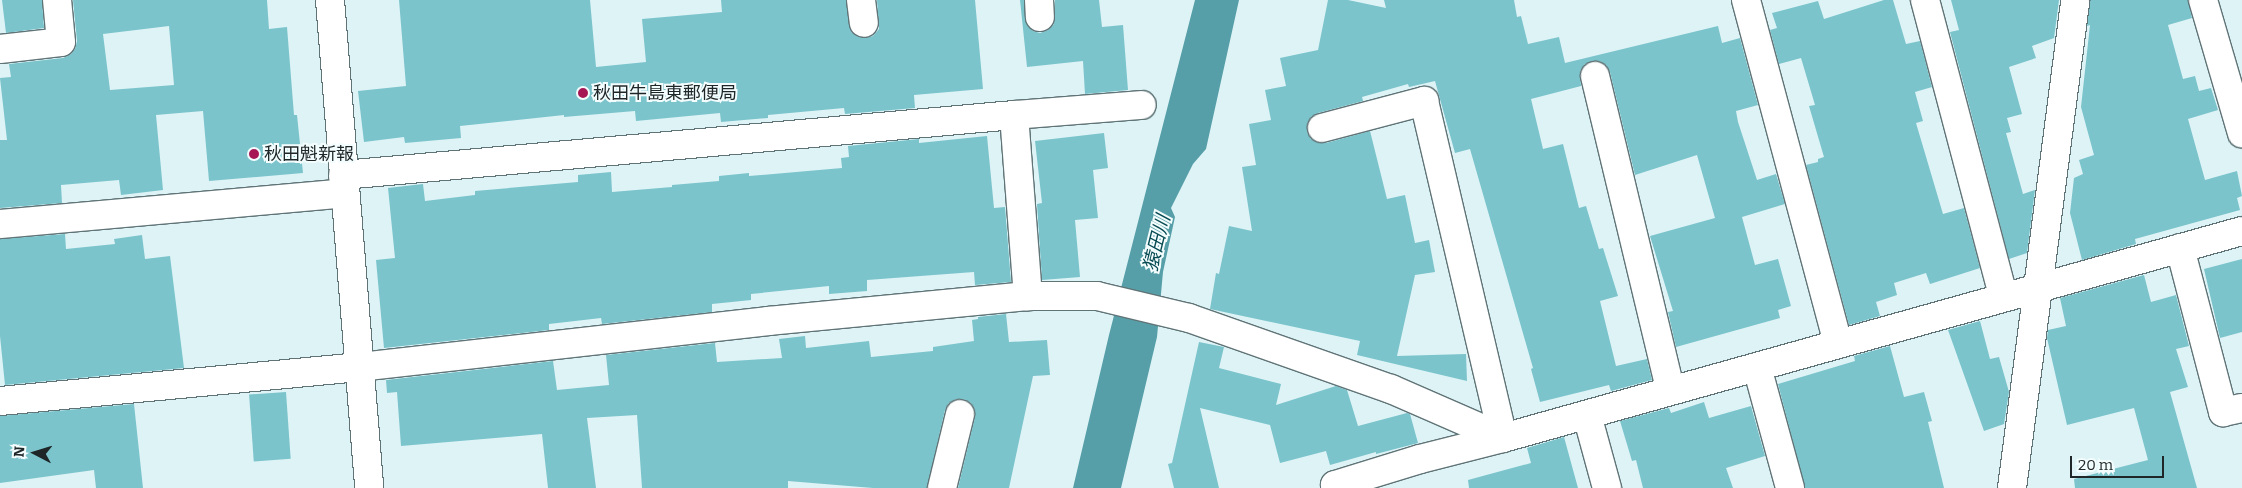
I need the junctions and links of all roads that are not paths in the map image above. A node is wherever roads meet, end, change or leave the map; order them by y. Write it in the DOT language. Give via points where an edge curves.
graph roads {
  1 [pos="58,0"];
  2 [pos="330,0"];
  3 [pos="1746,0"];
  4 [pos="1925,0"];
  5 [pos="2075,0"];
  6 [pos="2203,0"];
  7 [pos="0,49"];
  8 [pos="1595,76"];
  9 [pos="1142,105"];
  10 [pos="1014,115"];
  11 [pos="1322,128"];
  12 [pos="2242,133"];
  13 [pos="344,184"];
  14 [pos="0,224"];
  15 [pos="2242,231"];
  16 [pos="2180,248"];
  17 [pos="2036,289"];
  18 [pos="1028,296"];
  19 [pos="2003,296"];
  20 [pos="1838,344"];
  21 [pos="359,367"];
  22 [pos="1758,367"];
  23 [pos="1670,389"];
  24 [pos="0,401"];
  25 [pos="2242,408"];
  26 [pos="960,414"];
  27 [pos="1587,415"];
  28 [pos="1503,438"];
  29 [pos="369,488"];
  30 [pos="942,488"];
  31 [pos="1336,488"];
  32 [pos="1607,488"];
  33 [pos="1790,488"];
  34 [pos="2012,488"];
  1 -- 7 [label="street" via="60,42"];
  2 -- 13 [label="street"];
  3 -- 20 [label="street"];
  4 -- 19 [label="street"];
  5 -- 17 [label="street"];
  6 -- 12 [label="street"];
  8 -- 23 [label="street"];
  9 -- 10 [label="street"];
  10 -- 13 [label="street"];
  10 -- 18 [label="street"];
  11 -- 28 [label="street" via="1424,101"];
  13 -- 14 [label="street"];
  13 -- 21 [label="street"];
  15 -- 16 [label="street"];
  16 -- 17 [label="street"];
  16 -- 25 [label="street" via="2223,412"];
  17 -- 19 [label="street"];
  17 -- 34 [label="street"];
  18 -- 21 [label="street" via="758,322"];
  18 -- 28 [label="street" via="1097,296 1189,318 1391,389"];
  19 -- 20 [label="street"];
  20 -- 22 [label="street"];
  21 -- 24 [label="street"];
  21 -- 29 [label="street"];
  22 -- 23 [label="street"];
  22 -- 33 [label="street"];
  23 -- 27 [label="street"];
  26 -- 30 [label="street"];
  27 -- 28 [label="street"];
  27 -- 32 [label="street"];
  28 -- 31 [label="street" via="1420,459 1335,485"];
}
